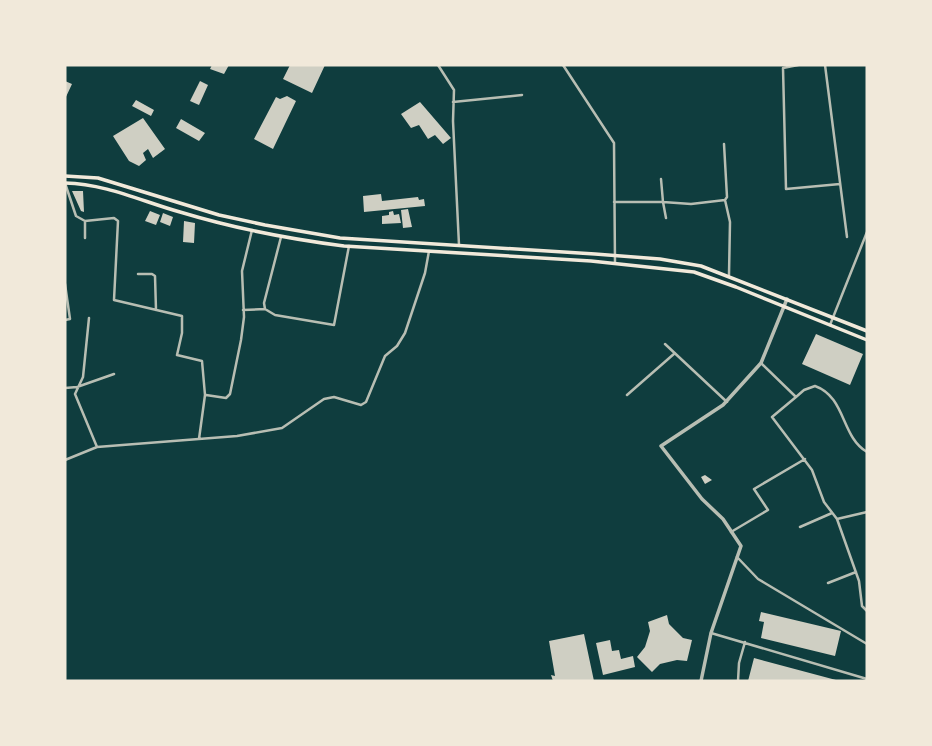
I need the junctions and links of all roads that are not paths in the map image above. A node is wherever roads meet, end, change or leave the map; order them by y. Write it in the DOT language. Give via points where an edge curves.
graph roads {
  1 [pos="438,65"];
  2 [pos="563,65"];
  3 [pos="798,65"];
  4 [pos="825,65"];
  5 [pos="522,95"];
  6 [pos="453,102"];
  7 [pos="724,144"];
  8 [pos="65,176"];
  9 [pos="661,179"];
  10 [pos="65,183"];
  11 [pos="840,184"];
  12 [pos="725,201"];
  13 [pos="614,202"];
  14 [pos="663,202"];
  15 [pos="666,218"];
  16 [pos="85,222"];
  17 [pos="252,230"];
  18 [pos="867,232"];
  19 [pos="282,236"];
  20 [pos="847,237"];
  21 [pos="85,239"];
  22 [pos="389,241"];
  23 [pos="459,245"];
  24 [pos="349,246"];
  25 [pos="481,246"];
  26 [pos="389,248"];
  27 [pos="429,251"];
  28 [pos="479,254"];
  29 [pos="615,256"];
  30 [pos="615,263"];
  31 [pos="138,274"];
  32 [pos="729,275"];
  33 [pos="65,284"];
  34 [pos="787,299"];
  35 [pos="783,306"];
  36 [pos="265,309"];
  37 [pos="156,310"];
  38 [pos="243,310"];
  39 [pos="89,318"];
  40 [pos="833,318"];
  41 [pos="65,320"];
  42 [pos="830,325"];
  43 [pos="867,331"];
  44 [pos="867,340"];
  45 [pos="665,344"];
  46 [pos="674,353"];
  47 [pos="761,363"];
  48 [pos="114,374"];
  49 [pos="77,387"];
  50 [pos="65,388"];
  51 [pos="205,395"];
  52 [pos="627,395"];
  53 [pos="796,397"];
  54 [pos="727,402"];
  55 [pos="199,439"];
  56 [pos="97,447"];
  57 [pos="867,452"];
  58 [pos="805,459"];
  59 [pos="65,460"];
  60 [pos="867,512"];
  61 [pos="832,513"];
  62 [pos="837,519"];
  63 [pos="800,527"];
  64 [pos="731,532"];
  65 [pos="737,557"];
  66 [pos="856,572"];
  67 [pos="828,583"];
  68 [pos="867,611"];
  69 [pos="711,633"];
  70 [pos="745,642"];
  71 [pos="867,644"];
  72 [pos="867,679"];
  73 [pos="701,681"];
  74 [pos="738,681"];
  1 -- 6 [label="street" via="454,90"];
  2 -- 13 [label="street" via="614,143"];
  3 -- 11 [label="street" via="783,68 786,189"];
  4 -- 11 [label="street"];
  5 -- 6 [label="street"];
  6 -- 23 [label="street"];
  7 -- 12 [label="street"];
  8 -- 22 [label="main road" via="105,180 265,225"];
  9 -- 14 [label="street"];
  10 -- 16 [label="street" via="76,216"];
  10 -- 17 [label="main road" via="104,188"];
  11 -- 20 [label="street"];
  12 -- 14 [label="street"];
  12 -- 32 [label="street" via="730,218"];
  13 -- 14 [label="street"];
  13 -- 29 [label="street"];
  14 -- 15 [label="street"];
  16 -- 21 [label="street"];
  16 -- 37 [label="street" via="118,221 114,300"];
  17 -- 19 [label="main road"];
  17 -- 38 [label="street" via="242,271"];
  18 -- 40 [label="street"];
  19 -- 24 [label="main road"];
  19 -- 36 [label="street"];
  22 -- 23 [label="main road"];
  22 -- 26 [label="main road"];
  23 -- 25 [label="main road"];
  24 -- 26 [label="main road"];
  24 -- 36 [label="street" via="334,325 275,316"];
  25 -- 28 [label="main road"];
  25 -- 29 [label="main road"];
  26 -- 27 [label="main road"];
  27 -- 28 [label="main road"];
  27 -- 55 [label="street" via="405,333 385,356 366,402 324,399 282,428"];
  28 -- 30 [label="main road"];
  29 -- 30 [label="street"];
  29 -- 32 [label="main road" via="681,262"];
  30 -- 35 [label="main road" via="694,272"];
  31 -- 37 [label="street" via="155,276"];
  32 -- 34 [label="main road"];
  33 -- 41 [label="street" via="70,319"];
  34 -- 35 [label="street"];
  34 -- 40 [label="main road"];
  35 -- 42 [label="main road"];
  35 -- 47 [label="street"];
  36 -- 38 [label="street"];
  37 -- 51 [label="street" via="182,316 177,355 202,361"];
  38 -- 51 [label="street" via="230,394 226,398"];
  39 -- 49 [label="street" via="83,377"];
  40 -- 42 [label="street"];
  40 -- 43 [label="main road"];
  42 -- 44 [label="main road"];
  45 -- 46 [label="street"];
  46 -- 52 [label="street"];
  46 -- 54 [label="street"];
  47 -- 53 [label="street"];
  47 -- 54 [label="street"];
  48 -- 49 [label="street"];
  49 -- 50 [label="street"];
  49 -- 56 [label="street" via="76,398"];
  51 -- 55 [label="street"];
  53 -- 57 [label="street" via="815,386 824,389 834,399 853,439"];
  53 -- 58 [label="street" via="772,417"];
  54 -- 64 [label="street" via="661,446"];
  55 -- 56 [label="street"];
  56 -- 59 [label="street"];
  58 -- 61 [label="street"];
  58 -- 64 [label="street" via="754,489 768,510"];
  60 -- 62 [label="street"];
  61 -- 62 [label="street"];
  61 -- 63 [label="street"];
  62 -- 66 [label="street"];
  64 -- 65 [label="street" via="741,546"];
  65 -- 69 [label="street"];
  65 -- 71 [label="street" via="758,579"];
  66 -- 67 [label="street"];
  66 -- 68 [label="street"];
  69 -- 70 [label="street"];
  69 -- 73 [label="street"];
  70 -- 72 [label="street"];
  70 -- 74 [label="street"];
}
